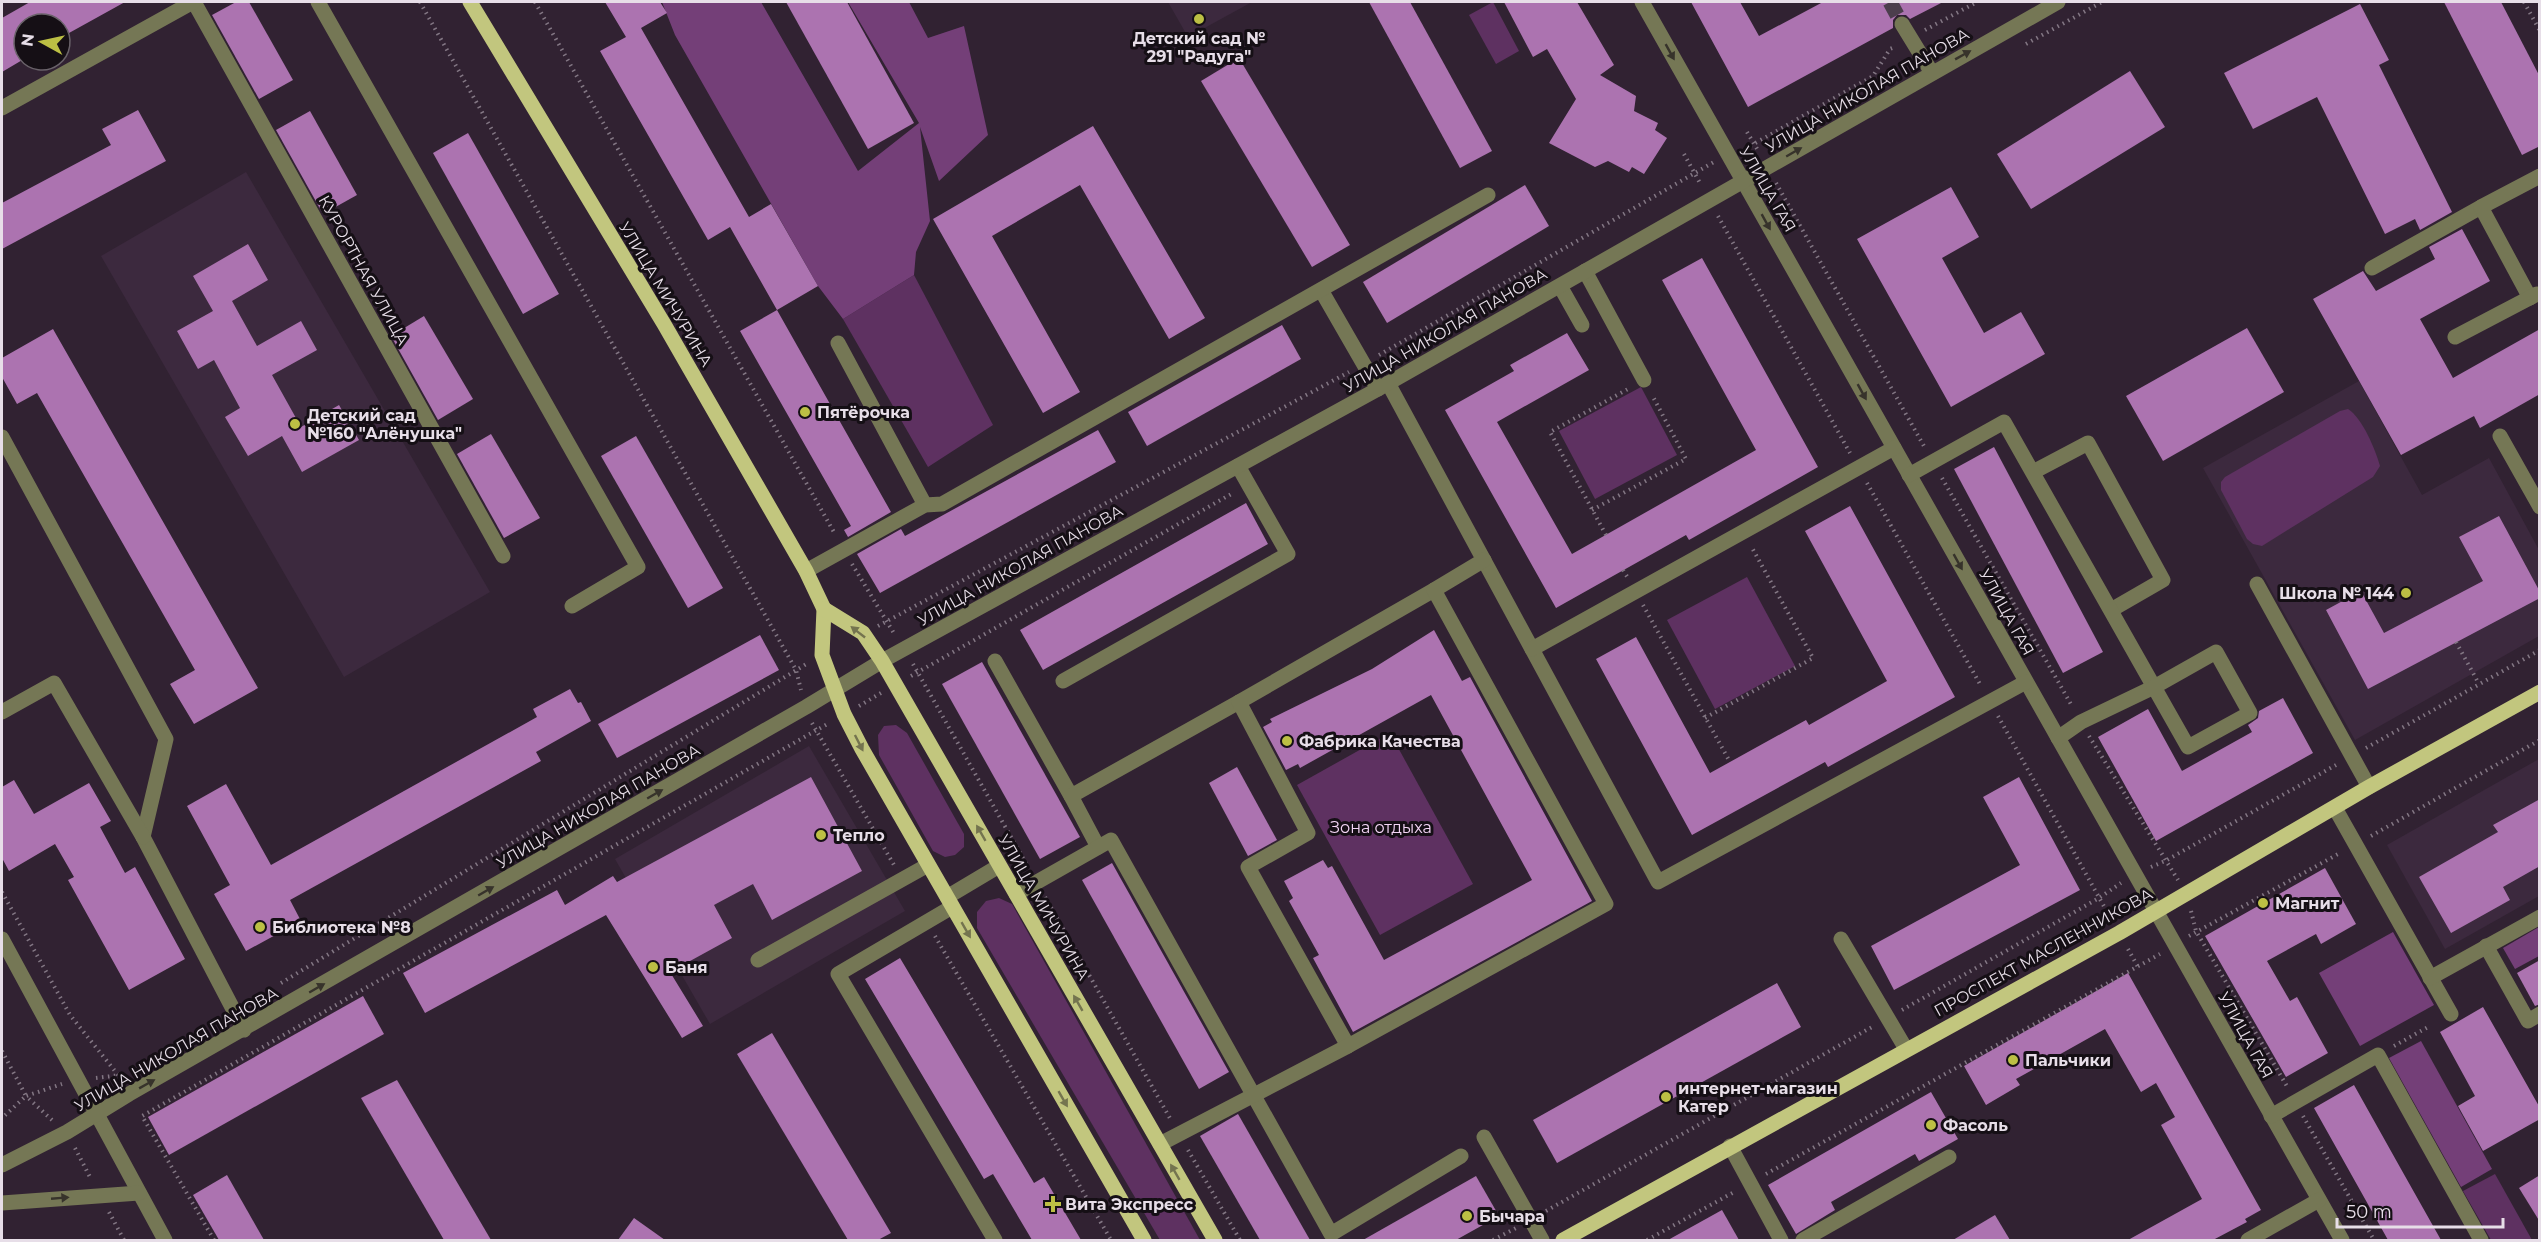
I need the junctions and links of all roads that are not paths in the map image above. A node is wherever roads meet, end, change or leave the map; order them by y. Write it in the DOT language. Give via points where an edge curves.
graph roads {
  1 [pos="193,2"];
  2 [pos="318,2"];
  3 [pos="470,2"];
  4 [pos="1642,2"];
  5 [pos="2058,2"];
  6 [pos="1902,24"];
  7 [pos="1932,73"];
  8 [pos="2,108"];
  9 [pos="2540,176"];
  10 [pos="1743,181"];
  11 [pos="1488,195"];
  12 [pos="2481,207"];
  13 [pos="2372,268"];
  14 [pos="1585,272"];
  15 [pos="1560,286"];
  16 [pos="1321,290"];
  17 [pos="2535,296"];
  18 [pos="1582,325"];
  19 [pos="2455,337"];
  20 [pos="838,343"];
  21 [pos="1644,380"];
  22 [pos="1383,386"];
  23 [pos="2,436"];
  24 [pos="2500,436"];
  25 [pos="1894,448"];
  26 [pos="1238,466"];
  27 [pos="2033,472"];
  28 [pos="1909,475"];
  29 [pos="926,505"];
  30 [pos="2540,507"];
  31 [pos="503,556"];
  32 [pos="1484,560"];
  33 [pos="806,571"];
  34 [pos="2257,584"];
  35 [pos="1434,590"];
  36 [pos="572,606"];
  37 [pos="824,609"];
  38 [pos="2110,610"];
  39 [pos="1532,649"];
  40 [pos="882,661"];
  41 [pos="995,662"];
  42 [pos="1064,681"];
  43 [pos="2026,682"];
  44 [pos="2154,687"];
  45 [pos="835,689"];
  46 [pos="2540,692"];
  47 [pos="1239,702"];
  48 [pos="2,712"];
  49 [pos="2058,738"];
  50 [pos="2369,787"];
  51 [pos="1071,796"];
  52 [pos="2335,808"];
  53 [pos="142,837"];
  54 [pos="1098,847"];
  55 [pos="928,866"];
  56 [pos="999,866"];
  57 [pos="1016,894"];
  58 [pos="949,902"];
  59 [pos="2155,910"];
  60 [pos="2540,917"];
  61 [pos="2,939"];
  62 [pos="1841,939"];
  63 [pos="2486,946"];
  64 [pos="758,960"];
  65 [pos="2430,978"];
  66 [pos="2451,1014"];
  67 [pos="2540,1014"];
  68 [pos="244,1030"];
  69 [pos="1348,1046"];
  70 [pos="1906,1049"];
  71 [pos="1252,1094"];
  72 [pos="97,1114"];
  73 [pos="2271,1116"];
  74 [pos="1484,1137"];
  75 [pos="1160,1144"];
  76 [pos="1730,1146"];
  77 [pos="1461,1156"];
  78 [pos="1949,1157"];
  79 [pos="2,1165"];
  80 [pos="139,1193"];
  81 [pos="2319,1200"];
  82 [pos="2,1203"];
  83 [pos="165,1240"];
  84 [pos="995,1240"];
  85 [pos="1144,1240"];
  86 [pos="1215,1240"];
  87 [pos="1542,1240"];
  88 [pos="1563,1240"];
  89 [pos="1781,1240"];
  90 [pos="1803,1240"];
  91 [pos="2248,1240"];
  92 [pos="2342,1240"];
  93 [pos="2481,1240"];
  1 -- 8 [label="street"];
  1 -- 31 [label="street, КУРОРТНАЯ УЛИЦА"];
  2 -- 36 [label="street" via="638,567"];
  3 -- 33 [label="main road, УЛИЦА МИЧУРИНА" via="664,324"];
  4 -- 10 [label="street, УЛИЦА ГАЯ, one-way"];
  7 -- 5 [label="street, УЛИЦА НИКОЛАЯ ПАНОВА, one-way"];
  6 -- 7 [label="street"];
  10 -- 7 [label="street, УЛИЦА НИКОЛАЯ ПАНОВА, one-way"];
  9 -- 12 [label="street"];
  10 -- 14 [label="street, УЛИЦА НИКОЛАЯ ПАНОВА"];
  10 -- 25 [label="street, УЛИЦА ГАЯ, one-way"];
  11 -- 16 [label="street"];
  12 -- 13 [label="street"];
  12 -- 17 [label="street"];
  14 -- 15 [label="street, УЛИЦА НИКОЛАЯ ПАНОВА"];
  14 -- 21 [label="street"];
  15 -- 18 [label="street"];
  15 -- 22 [label="street, УЛИЦА НИКОЛАЯ ПАНОВА"];
  16 -- 22 [label="street" via="1364,364"];
  16 -- 29 [label="street" via="942,504"];
  17 -- 19 [label="street"];
  20 -- 29 [label="street"];
  22 -- 26 [label="street, УЛИЦА НИКОЛАЯ ПАНОВА"];
  22 -- 32 [label="street"];
  23 -- 53 [label="street" via="166,739"];
  24 -- 30 [label="street"];
  25 -- 28 [label="street, УЛИЦА ГАЯ"];
  25 -- 39 [label="street"];
  26 -- 40 [label="street, УЛИЦА НИКОЛАЯ ПАНОВА"];
  26 -- 42 [label="street" via="1288,554"];
  27 -- 28 [label="street" via="2004,422"];
  27 -- 38 [label="street"];
  27 -- 38 [label="street" via="2088,442 2163,580"];
  28 -- 43 [label="street, УЛИЦА ГАЯ, one-way"];
  29 -- 33 [label="street"];
  32 -- 35 [label="street"];
  32 -- 39 [label="street"];
  33 -- 37 [label="main road, УЛИЦА МИЧУРИНА"];
  34 -- 50 [label="street"];
  35 -- 47 [label="street"];
  35 -- 69 [label="street" via="1606,904"];
  40 -- 37 [label="main road, УЛИЦА МИЧУРИНА, one-way" via="863,633"];
  37 -- 45 [label="main road, УЛИЦА МИЧУРИНА" via="822,655"];
  38 -- 44 [label="street"];
  39 -- 43 [label="street" via="1658,882"];
  40 -- 45 [label="street, УЛИЦА НИКОЛАЯ ПАНОВА"];
  56 -- 40 [label="main road, УЛИЦА МИЧУРИНА, one-way"];
  41 -- 51 [label="street"];
  43 -- 49 [label="street, УЛИЦА ГАЯ"];
  44 -- 44 [label="street" via="2216,652 2250,712 2188,747"];
  44 -- 49 [label="street" via="2081,722"];
  45 -- 55 [label="main road, УЛИЦА МИЧУРИНА, one-way" via="844,714"];
  68 -- 45 [label="street, УЛИЦА НИКОЛАЯ ПАНОВА, one-way"];
  46 -- 50 [label="main road, ПРОСПЕКТ МАСЛЕННИКОВА"];
  47 -- 51 [label="street"];
  47 -- 69 [label="street" via="1308,833 1248,867"];
  48 -- 53 [label="street" via="54,683"];
  49 -- 59 [label="street, УЛИЦА ГАЯ"];
  50 -- 52 [label="main road, ПРОСПЕКТ МАСЛЕННИКОВА"];
  51 -- 54 [label="street"];
  52 -- 59 [label="main road, ПРОСПЕКТ МАСЛЕННИКОВА"];
  52 -- 65 [label="street"];
  53 -- 68 [label="street"];
  54 -- 57 [label="street"];
  54 -- 71 [label="street" via="1111,840"];
  55 -- 58 [label="main road, УЛИЦА МИЧУРИНА"];
  55 -- 64 [label="street"];
  56 -- 57 [label="main road, УЛИЦА МИЧУРИНА"];
  56 -- 58 [label="street"];
  75 -- 57 [label="main road, УЛИЦА МИЧУРИНА, one-way"];
  58 -- 84 [label="street" via="838,974"];
  58 -- 85 [label="main road, УЛИЦА МИЧУРИНА, one-way"];
  59 -- 70 [label="main road, ПРОСПЕКТ МАСЛЕННИКОВА"];
  59 -- 73 [label="street, УЛИЦА ГАЯ"];
  60 -- 63 [label="street"];
  61 -- 72 [label="street"];
  62 -- 70 [label="street"];
  63 -- 65 [label="street"];
  63 -- 67 [label="street" via="2528,1020"];
  65 -- 66 [label="street"];
  72 -- 68 [label="street, УЛИЦА НИКОЛАЯ ПАНОВА, one-way"];
  69 -- 71 [label="street"];
  70 -- 76 [label="main road, ПРОСПЕКТ МАСЛЕННИКОВА"];
  71 -- 75 [label="street"];
  71 -- 77 [label="street" via="1331,1234"];
  72 -- 79 [label="street, УЛИЦА НИКОЛАЯ ПАНОВА"];
  72 -- 80 [label="street"];
  73 -- 81 [label="street, УЛИЦА ГАЯ"];
  73 -- 93 [label="street" via="2378,1055"];
  74 -- 87 [label="street"];
  86 -- 75 [label="main road, УЛИЦА МИЧУРИНА, one-way"];
  76 -- 88 [label="main road, ПРОСПЕКТ МАСЛЕННИКОВА"];
  76 -- 89 [label="street"];
  78 -- 90 [label="street"];
  82 -- 80 [label="street, one-way"];
  80 -- 83 [label="street"];
  81 -- 91 [label="street"];
  81 -- 92 [label="street, УЛИЦА ГАЯ"];
}
